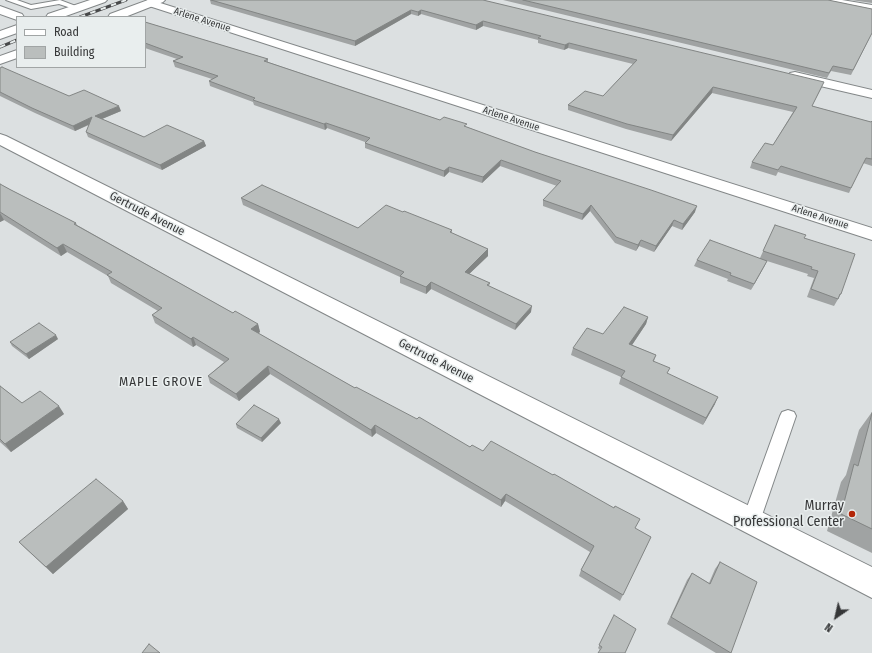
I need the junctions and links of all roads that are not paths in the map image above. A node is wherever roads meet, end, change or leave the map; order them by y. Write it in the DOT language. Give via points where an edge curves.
graph roads {
  1 [pos="10,0"];
  2 [pos="101,0"];
  3 [pos="824,0"];
  4 [pos="154,2"];
  5 [pos="77,8"];
  6 [pos="872,9"];
  7 [pos="0,10"];
  8 [pos="16,16"];
  9 [pos="55,16"];
  10 [pos="117,16"];
  11 [pos="16,29"];
  12 [pos="0,35"];
  13 [pos="16,54"];
  14 [pos="0,60"];
  15 [pos="786,74"];
  16 [pos="872,94"];
  17 [pos="0,139"];
  18 [pos="872,234"];
  19 [pos="788,416"];
  20 [pos="751,521"];
  21 [pos="872,583"];
  1 -- 5 [label="lane" via="31,7 59,2"];
  2 -- 5 [label="street"];
  3 -- 6 [label="street"];
  4 -- 10 [label="street"];
  4 -- 18 [label="street, Arlene Avenue"];
  5 -- 9 [label="street"];
  7 -- 8 [label="street"];
  11 -- 12 [label="street"];
  13 -- 14 [label="street"];
  15 -- 16 [label="street"];
  17 -- 20 [label="street, Gertrude Avenue"];
  19 -- 20 [label="lane"];
  20 -- 21 [label="street, Gertrude Avenue"];
}
